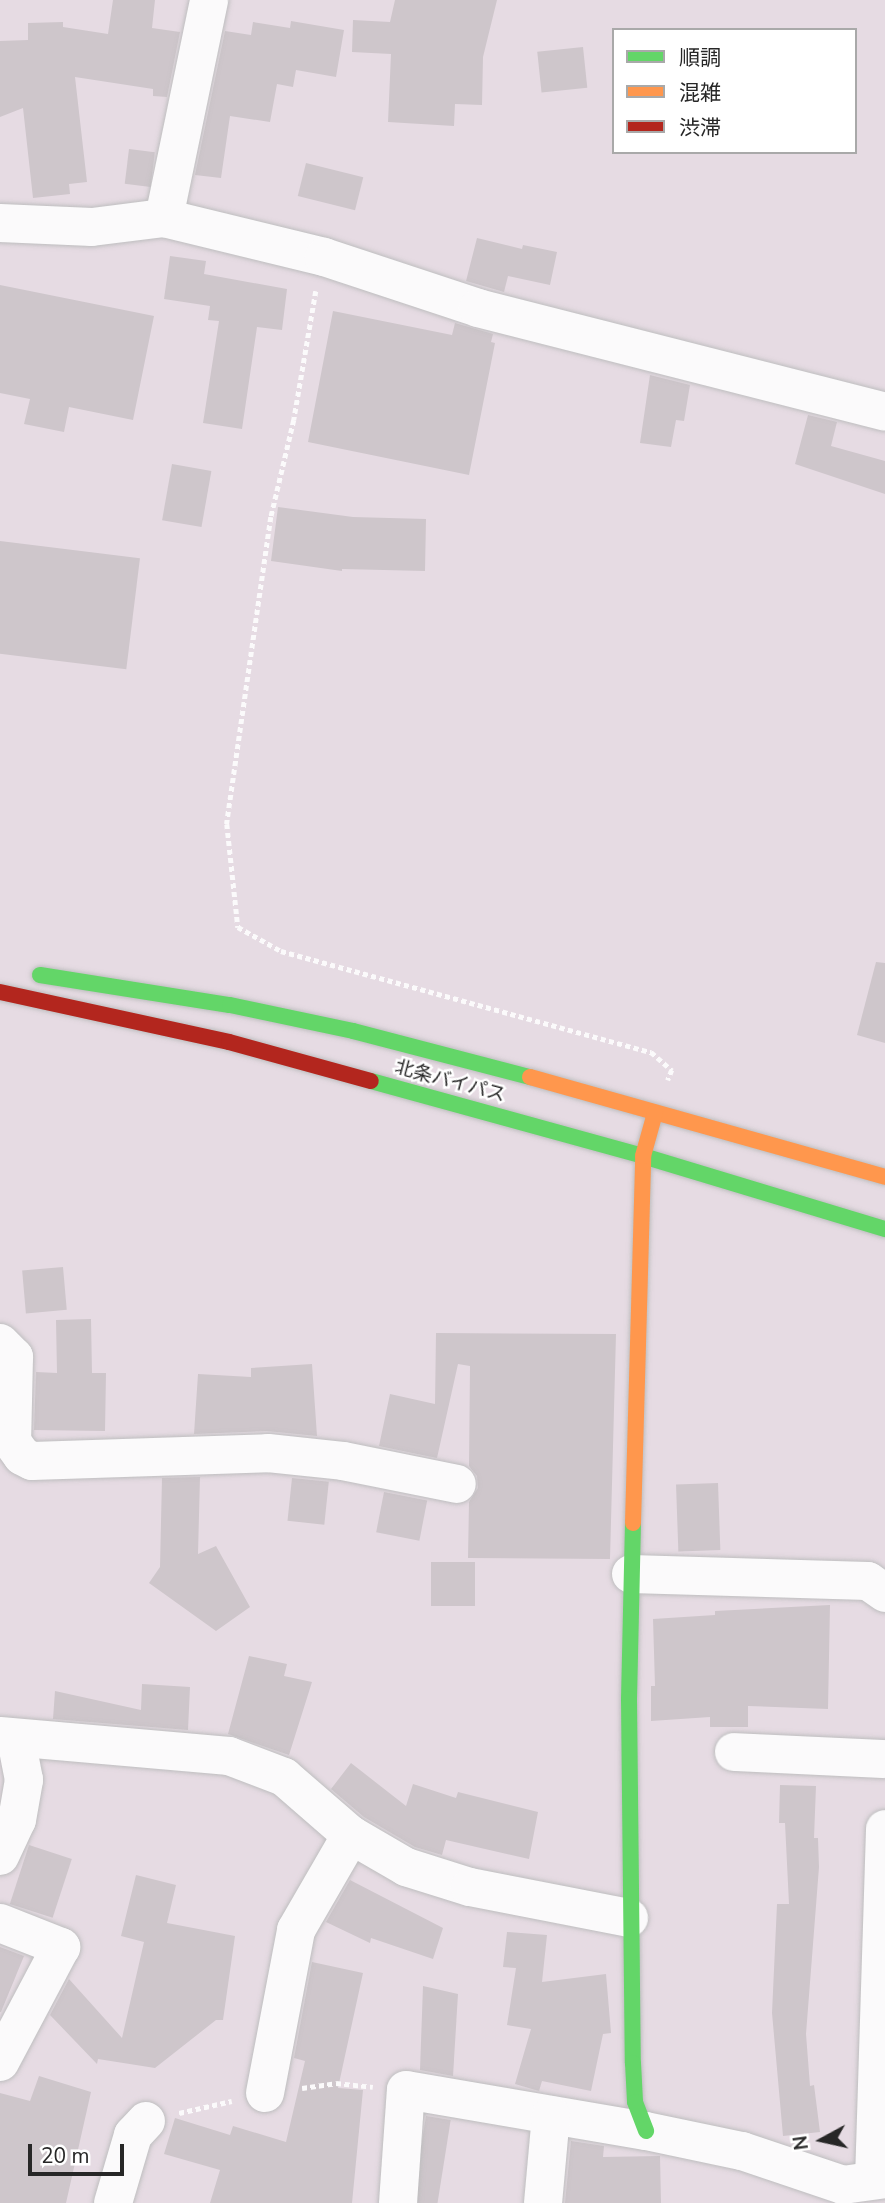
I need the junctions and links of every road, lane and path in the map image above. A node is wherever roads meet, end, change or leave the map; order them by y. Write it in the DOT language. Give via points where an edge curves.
graph roads {
  1 [pos="209,0"];
  2 [pos="164,218"];
  3 [pos="0,223"];
  4 [pos="324,257"];
  5 [pos="885,412"];
  6 [pos="25,972"];
  7 [pos="0,992"];
  8 [pos="650,1052"];
  9 [pos="655,1113"];
  10 [pos="643,1156"];
  11 [pos="885,1177"];
  12 [pos="885,1229"];
  13 [pos="0,1343"];
  14 [pos="457,1484"];
  15 [pos="631,1574"];
  16 [pos="885,1593"];
  17 [pos="8,1738"];
  18 [pos="734,1752"];
  19 [pos="885,1759"];
  20 [pos="885,1829"];
  21 [pos="351,1835"];
  22 [pos="0,1856"];
  23 [pos="629,1918"];
  24 [pos="0,1923"];
  25 [pos="0,2062"];
  26 [pos="265,2093"];
  27 [pos="551,2115"];
  28 [pos="146,2120"];
  29 [pos="646,2131"];
  30 [pos="861,2187"];
  31 [pos="114,2203"];
  32 [pos="398,2203"];
  33 [pos="543,2203"];
  1 -- 2 [label="street"];
  2 -- 3 [label="street" via="92,228"];
  2 -- 4 [label="street"];
  4 -- 5 [label="street" via="478,308"];
  4 -- 8 [label="path" via="271,517 227,824 238,927 281,951"];
  6 -- 9 [label="main road, 北条バイパス" via="230,1005 354,1031"];
  7 -- 10 [label="main road, 北条バイパス" via="229,1042"];
  9 -- 10 [label="main road"];
  9 -- 11 [label="main road, 北条バイパス"];
  10 -- 12 [label="main road, 北条バイパス"];
  10 -- 15 [label="main road"];
  13 -- 14 [label="street" via="15,1357 12,1442 22,1457 32,1461 268,1453 343,1461"];
  15 -- 16 [label="street" via="867,1581"];
  15 -- 23 [label="main road"];
  17 -- 21 [label="street" via="229,1756 284,1777"];
  17 -- 22 [label="street" via="24,1780 17,1820"];
  18 -- 19 [label="street"];
  20 -- 30 [label="street"];
  21 -- 23 [label="street" via="406,1867 470,1887"];
  21 -- 26 [label="street" via="296,1930"];
  23 -- 29 [label="main road" via="635,2102"];
  24 -- 25 [label="street" via="61,1947"];
  27 -- 29 [label="street"];
  27 -- 32 [label="street" via="406,2090"];
  27 -- 33 [label="street"];
  28 -- 31 [label="street" via="133,2135"];
  29 -- 30 [label="street" via="742,2151"];
}
